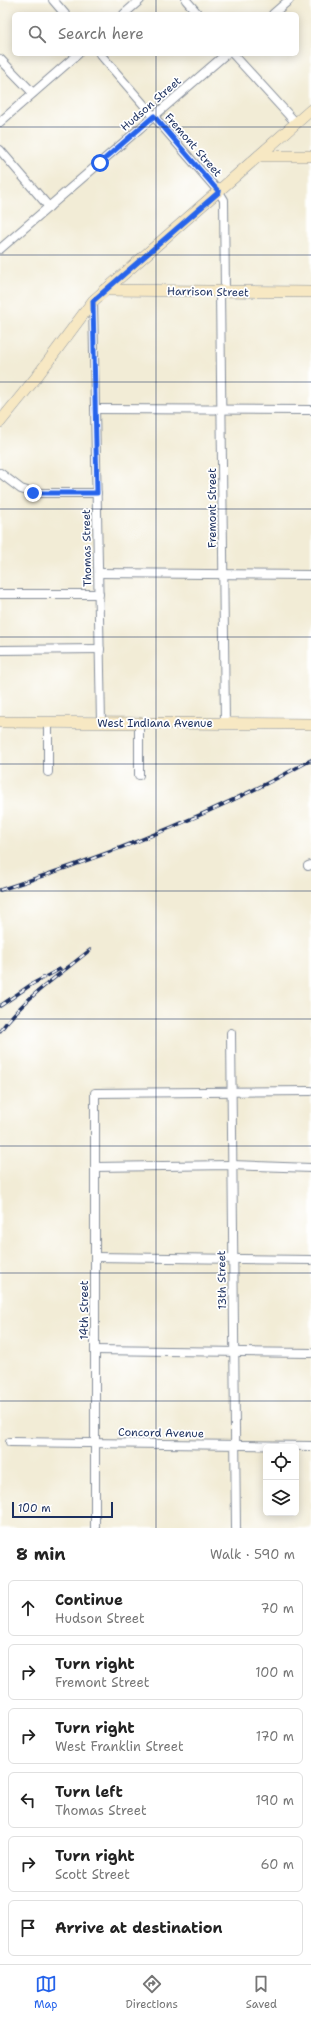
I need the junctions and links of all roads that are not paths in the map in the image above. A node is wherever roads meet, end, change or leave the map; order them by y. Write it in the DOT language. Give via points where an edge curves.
graph roads {
  1 [pos="53,0"];
  2 [pos="140,0"];
  3 [pos="186,0"];
  4 [pos="289,0"];
  5 [pos="63,12"];
  6 [pos="126,12"];
  7 [pos="196,12"];
  8 [pos="275,12"];
  9 [pos="76,56"];
  10 [pos="102,56"];
  11 [pos="224,56"];
  12 [pos="235,56"];
  13 [pos="0,60"];
  14 [pos="33,92"];
  15 [pos="311,110"];
  16 [pos="154,116"];
  17 [pos="0,122"];
  18 [pos="296,123"];
  19 [pos="0,150"];
  20 [pos="259,156"];
  21 [pos="311,156"];
  22 [pos="219,192"];
  23 [pos="49,207"];
  24 [pos="0,249"];
  25 [pos="104,290"];
  26 [pos="222,292"];
  27 [pos="311,292"];
  28 [pos="93,301"];
  29 [pos="95,409"];
  30 [pos="222,410"];
  31 [pos="311,410"];
  32 [pos="0,422"];
  33 [pos="0,473"];
  34 [pos="97,493"];
  35 [pos="99,573"];
  36 [pos="222,574"];
  37 [pos="311,576"];
  38 [pos="0,594"];
  39 [pos="99,594"];
  40 [pos="100,649"];
  41 [pos="0,650"];
  42 [pos="0,722"];
  43 [pos="48,722"];
  44 [pos="101,723"];
  45 [pos="139,723"];
  46 [pos="226,723"];
  47 [pos="311,724"];
  48 [pos="48,772"];
  49 [pos="139,775"];
  50 [pos="231,1033"];
  51 [pos="311,1091"];
  52 [pos="232,1092"];
  53 [pos="231,1165"];
  54 [pos="95,1167"];
  55 [pos="311,1168"];
  56 [pos="95,1258"];
  57 [pos="232,1259"];
  58 [pos="311,1260"];
  59 [pos="95,1350"];
  60 [pos="234,1352"];
  61 [pos="311,1353"];
  62 [pos="10,1442"];
  63 [pos="95,1443"];
  64 [pos="234,1445"];
  65 [pos="311,1446"];
  66 [pos="95,1528"];
  67 [pos="236,1528"];
  1 -- 5 [label="street"];
  2 -- 6 [label="street"];
  3 -- 7 [label="street"];
  4 -- 8 [label="street"];
  9 -- 14 [label="street"];
  10 -- 16 [label="street, Fremont Street"];
  11 -- 16 [label="street, Hudson Street"];
  12 -- 18 [label="street"];
  13 -- 14 [label="street"];
  14 -- 17 [label="street"];
  15 -- 18 [label="street"];
  16 -- 22 [label="street, Fremont Street"];
  16 -- 23 [label="street, Hudson Street"];
  18 -- 20 [label="street"];
  19 -- 23 [label="street"];
  20 -- 21 [label="street"];
  20 -- 22 [label="street"];
  22 -- 25 [label="street"];
  22 -- 26 [label="street, Fremont Street" via="224,200"];
  23 -- 24 [label="street, Hudson Street"];
  25 -- 26 [label="street, Harrison Street"];
  25 -- 28 [label="street"];
  26 -- 27 [label="street, Harrison Street"];
  26 -- 30 [label="street, Fremont Street"];
  28 -- 29 [label="street, Thomas Street"];
  28 -- 32 [label="street"];
  29 -- 30 [label="street"];
  29 -- 34 [label="street, Thomas Street"];
  30 -- 31 [label="street"];
  30 -- 36 [label="street, Fremont Street"];
  33 -- 34 [label="street" via="21,489 33,493"];
  34 -- 35 [label="street, Thomas Street"];
  35 -- 36 [label="street"];
  35 -- 39 [label="street, Thomas Street"];
  36 -- 37 [label="street"];
  36 -- 46 [label="street, Fremont Street"];
  38 -- 39 [label="street"];
  39 -- 40 [label="street, Thomas Street"];
  40 -- 41 [label="street"];
  40 -- 44 [label="street, Thomas Street"];
  42 -- 43 [label="street, West Indiana Avenue"];
  43 -- 44 [label="street, West Indiana Avenue"];
  43 -- 48 [label="street"];
  44 -- 45 [label="street, West Indiana Avenue"];
  45 -- 46 [label="street, West Indiana Avenue"];
  45 -- 49 [label="street"];
  46 -- 47 [label="street, West Indiana Avenue"];
  50 -- 52 [label="street, 13th Street"];
  51 -- 52 [label="street"];
  52 -- 53 [label="street, 13th Street"];
  52 -- 54 [label="street, 14th Street" via="95,1093"];
  53 -- 54 [label="street"];
  53 -- 55 [label="street"];
  53 -- 57 [label="street, 13th Street"];
  54 -- 56 [label="street, 14th Street"];
  56 -- 57 [label="street"];
  56 -- 59 [label="street, 14th Street"];
  57 -- 58 [label="street"];
  57 -- 60 [label="street, 13th Street"];
  59 -- 60 [label="street"];
  59 -- 63 [label="street, 14th Street"];
  60 -- 61 [label="street"];
  60 -- 64 [label="street, 13th Street"];
  62 -- 63 [label="street, Concord Avenue"];
  63 -- 64 [label="street, Concord Avenue"];
  63 -- 66 [label="street, 14th Street"];
  64 -- 65 [label="street, Concord Avenue"];
  64 -- 67 [label="street, 13th Street"];
}
